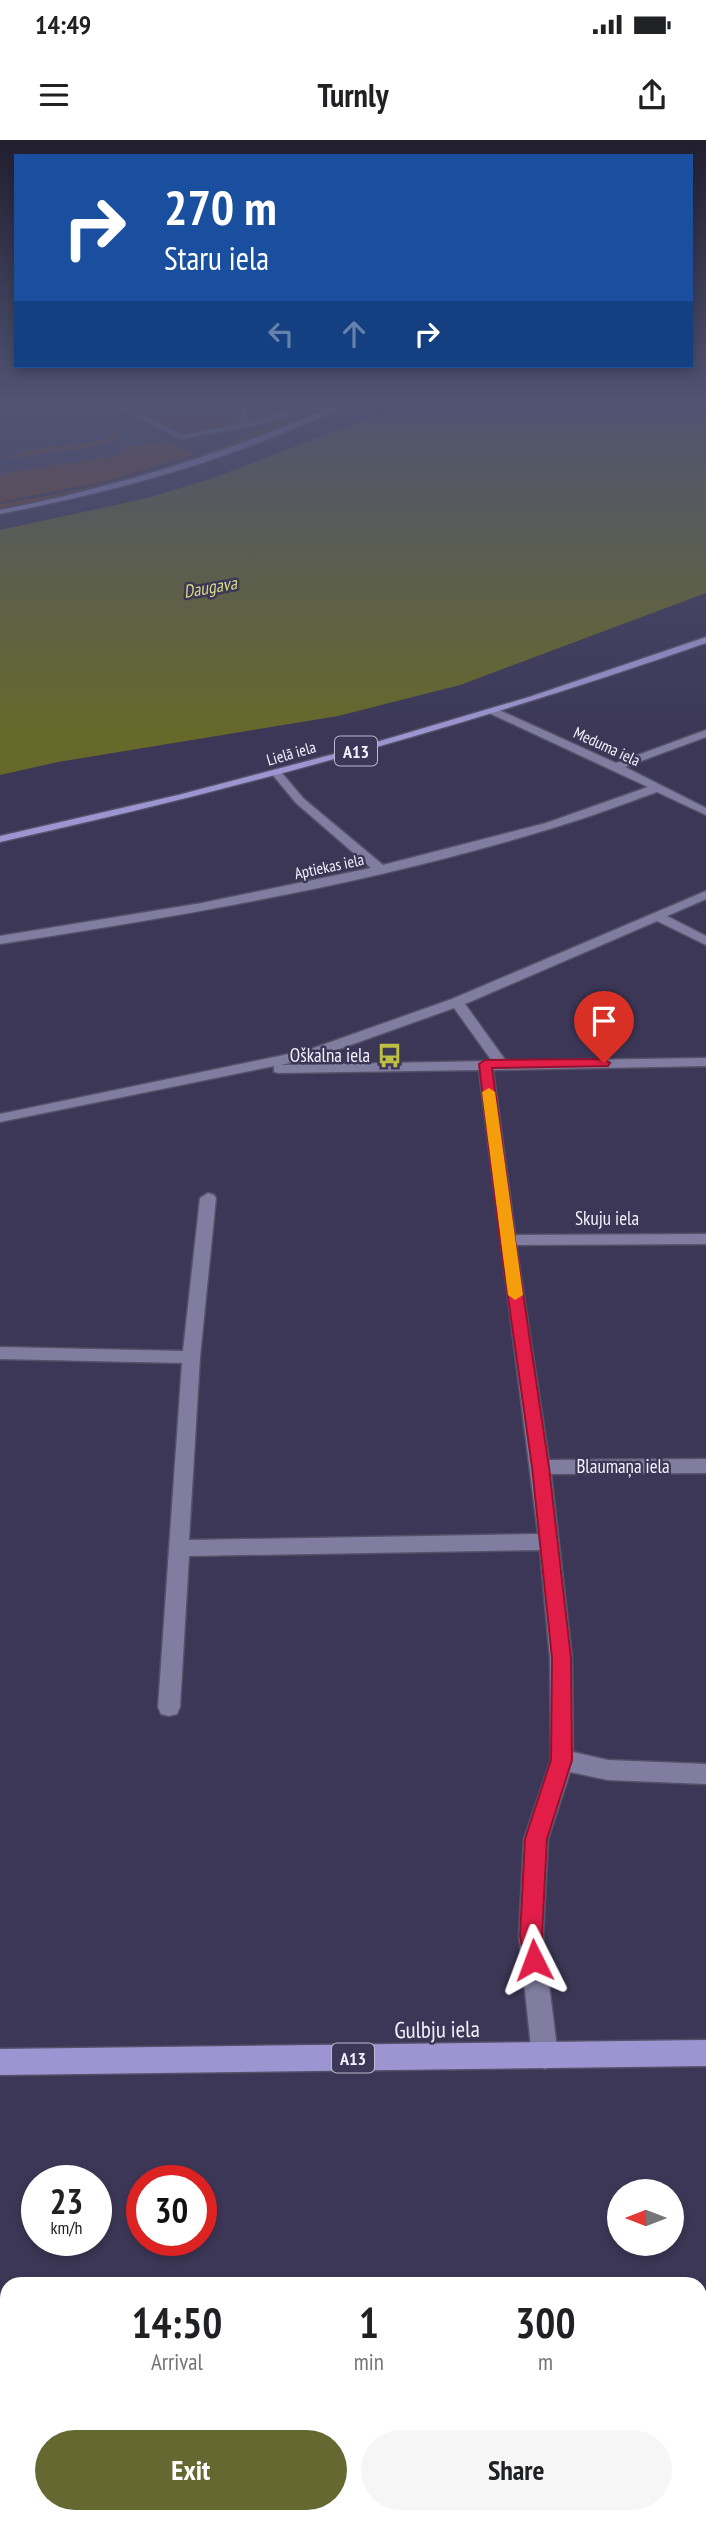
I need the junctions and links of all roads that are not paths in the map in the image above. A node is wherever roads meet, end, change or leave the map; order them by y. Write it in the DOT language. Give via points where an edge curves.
graph roads {
  1 [pos="706,640"];
  2 [pos="493,711"];
  3 [pos="706,733"];
  4 [pos="616,767"];
  5 [pos="277,774"];
  6 [pos="656,788"];
  7 [pos="706,812"];
  8 [pos="0,839"];
  9 [pos="382,871"];
  10 [pos="706,895"];
  11 [pos="657,916"];
  12 [pos="0,940"];
  13 [pos="706,941"];
  14 [pos="457,1002"];
  15 [pos="706,1062"];
  16 [pos="493,1064"];
  17 [pos="241,1070"];
  18 [pos="0,1118"];
  19 [pos="208,1198"];
  20 [pos="706,1239"];
  21 [pos="507,1240"];
  22 [pos="0,1353"];
  23 [pos="191,1357"];
  24 [pos="706,1466"];
  25 [pos="541,1467"];
  26 [pos="547,1542"];
  27 [pos="179,1548"];
  28 [pos="169,1707"];
  29 [pos="562,1760"];
  30 [pos="706,1774"];
  31 [pos="706,2053"];
  32 [pos="545,2056"];
  33 [pos="0,2062"];
  1 -- 2 [label="main road, Lielā iela / A13"];
  2 -- 4 [label="street, Meduma iela"];
  2 -- 5 [label="main road, Lielā iela / A13"];
  3 -- 4 [label="street"];
  4 -- 6 [label="street, Meduma iela"];
  5 -- 8 [label="main road, Lielā iela / A13"];
  5 -- 9 [label="street" via="300,801"];
  6 -- 7 [label="street, Meduma iela"];
  6 -- 9 [label="street, Aptiekas iela" via="537,830"];
  9 -- 12 [label="street, Aptiekas iela" via="167,915"];
  10 -- 11 [label="street"];
  11 -- 13 [label="street"];
  11 -- 14 [label="street"];
  14 -- 16 [label="street"];
  14 -- 17 [label="street" via="351,1042"];
  15 -- 16 [label="street"];
  16 -- 17 [label="street"];
  16 -- 21 [label="street"];
  17 -- 18 [label="street"];
  19 -- 23 [label="street"];
  20 -- 21 [label="street, Skuju iela"];
  21 -- 25 [label="street"];
  22 -- 23 [label="street"];
  23 -- 27 [label="street"];
  24 -- 25 [label="street, Blaumaņa iela"];
  25 -- 26 [label="street"];
  26 -- 27 [label="street"];
  26 -- 29 [label="street" via="561,1658"];
  27 -- 28 [label="street"];
  29 -- 30 [label="street" via="608,1770"];
  29 -- 32 [label="street" via="536,1839 531,1936"];
  31 -- 32 [label="main road, Gulbju iela / A13"];
  32 -- 33 [label="main road, Gulbju iela / A13"];
}
